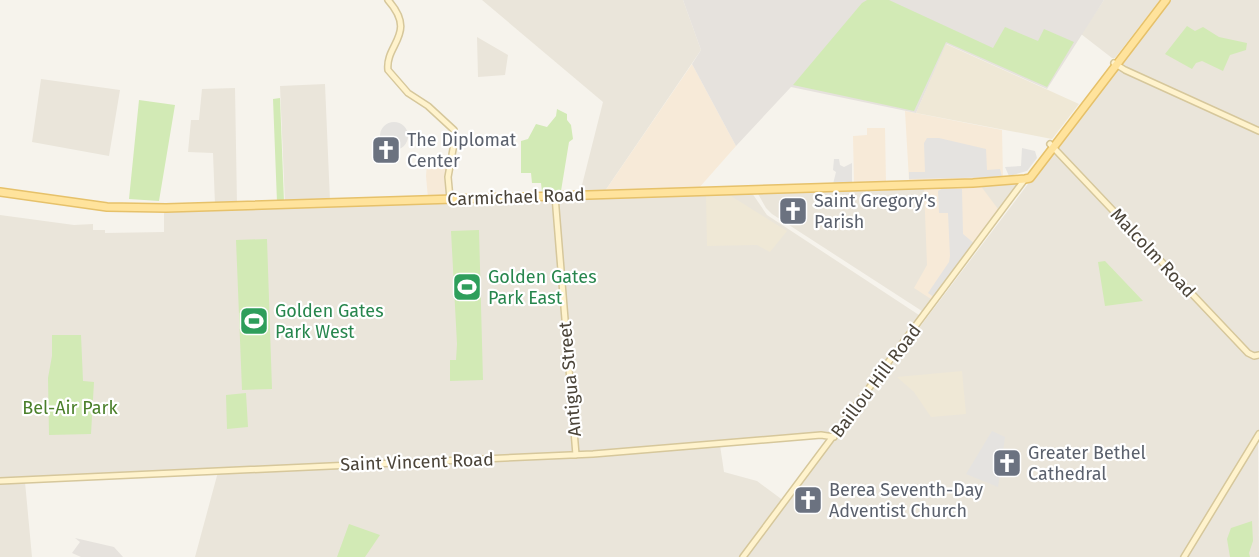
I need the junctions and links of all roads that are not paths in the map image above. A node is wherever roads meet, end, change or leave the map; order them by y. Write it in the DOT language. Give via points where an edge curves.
graph roads {
  1 [pos="388,0"];
  2 [pos="1164,0"];
  3 [pos="1116,62"];
  4 [pos="1259,132"];
  5 [pos="1051,146"];
  6 [pos="1025,177"];
  7 [pos="0,192"];
  8 [pos="555,196"];
  9 [pos="450,199"];
  10 [pos="1259,355"];
  11 [pos="1259,434"];
  12 [pos="834,437"];
  13 [pos="576,455"];
  14 [pos="0,481"];
  15 [pos="743,557"];
  16 [pos="1184,557"];
  1 -- 9 [label="street" via="398,13 401,30 388,70 408,93 454,130 448,177"];
  2 -- 3 [label="main road, Baillou Hill Road"];
  3 -- 4 [label="street"];
  3 -- 5 [label="main road, Baillou Hill Road"];
  5 -- 6 [label="main road, Baillou Hill Road"];
  5 -- 10 [label="street, Malcolm Road" via="1248,353"];
  6 -- 8 [label="main road, Carmichael Road" via="973,183"];
  6 -- 12 [label="street, Baillou Hill Road"];
  7 -- 9 [label="main road, Carmichael Road" via="120,208"];
  8 -- 9 [label="main road, Carmichael Road"];
  8 -- 13 [label="street, Antigua Street"];
  11 -- 16 [label="street"];
  12 -- 13 [label="street, Saint Vincent Road"];
  12 -- 15 [label="street, Baillou Hill Road"];
  13 -- 14 [label="street, Saint Vincent Road"];
}
